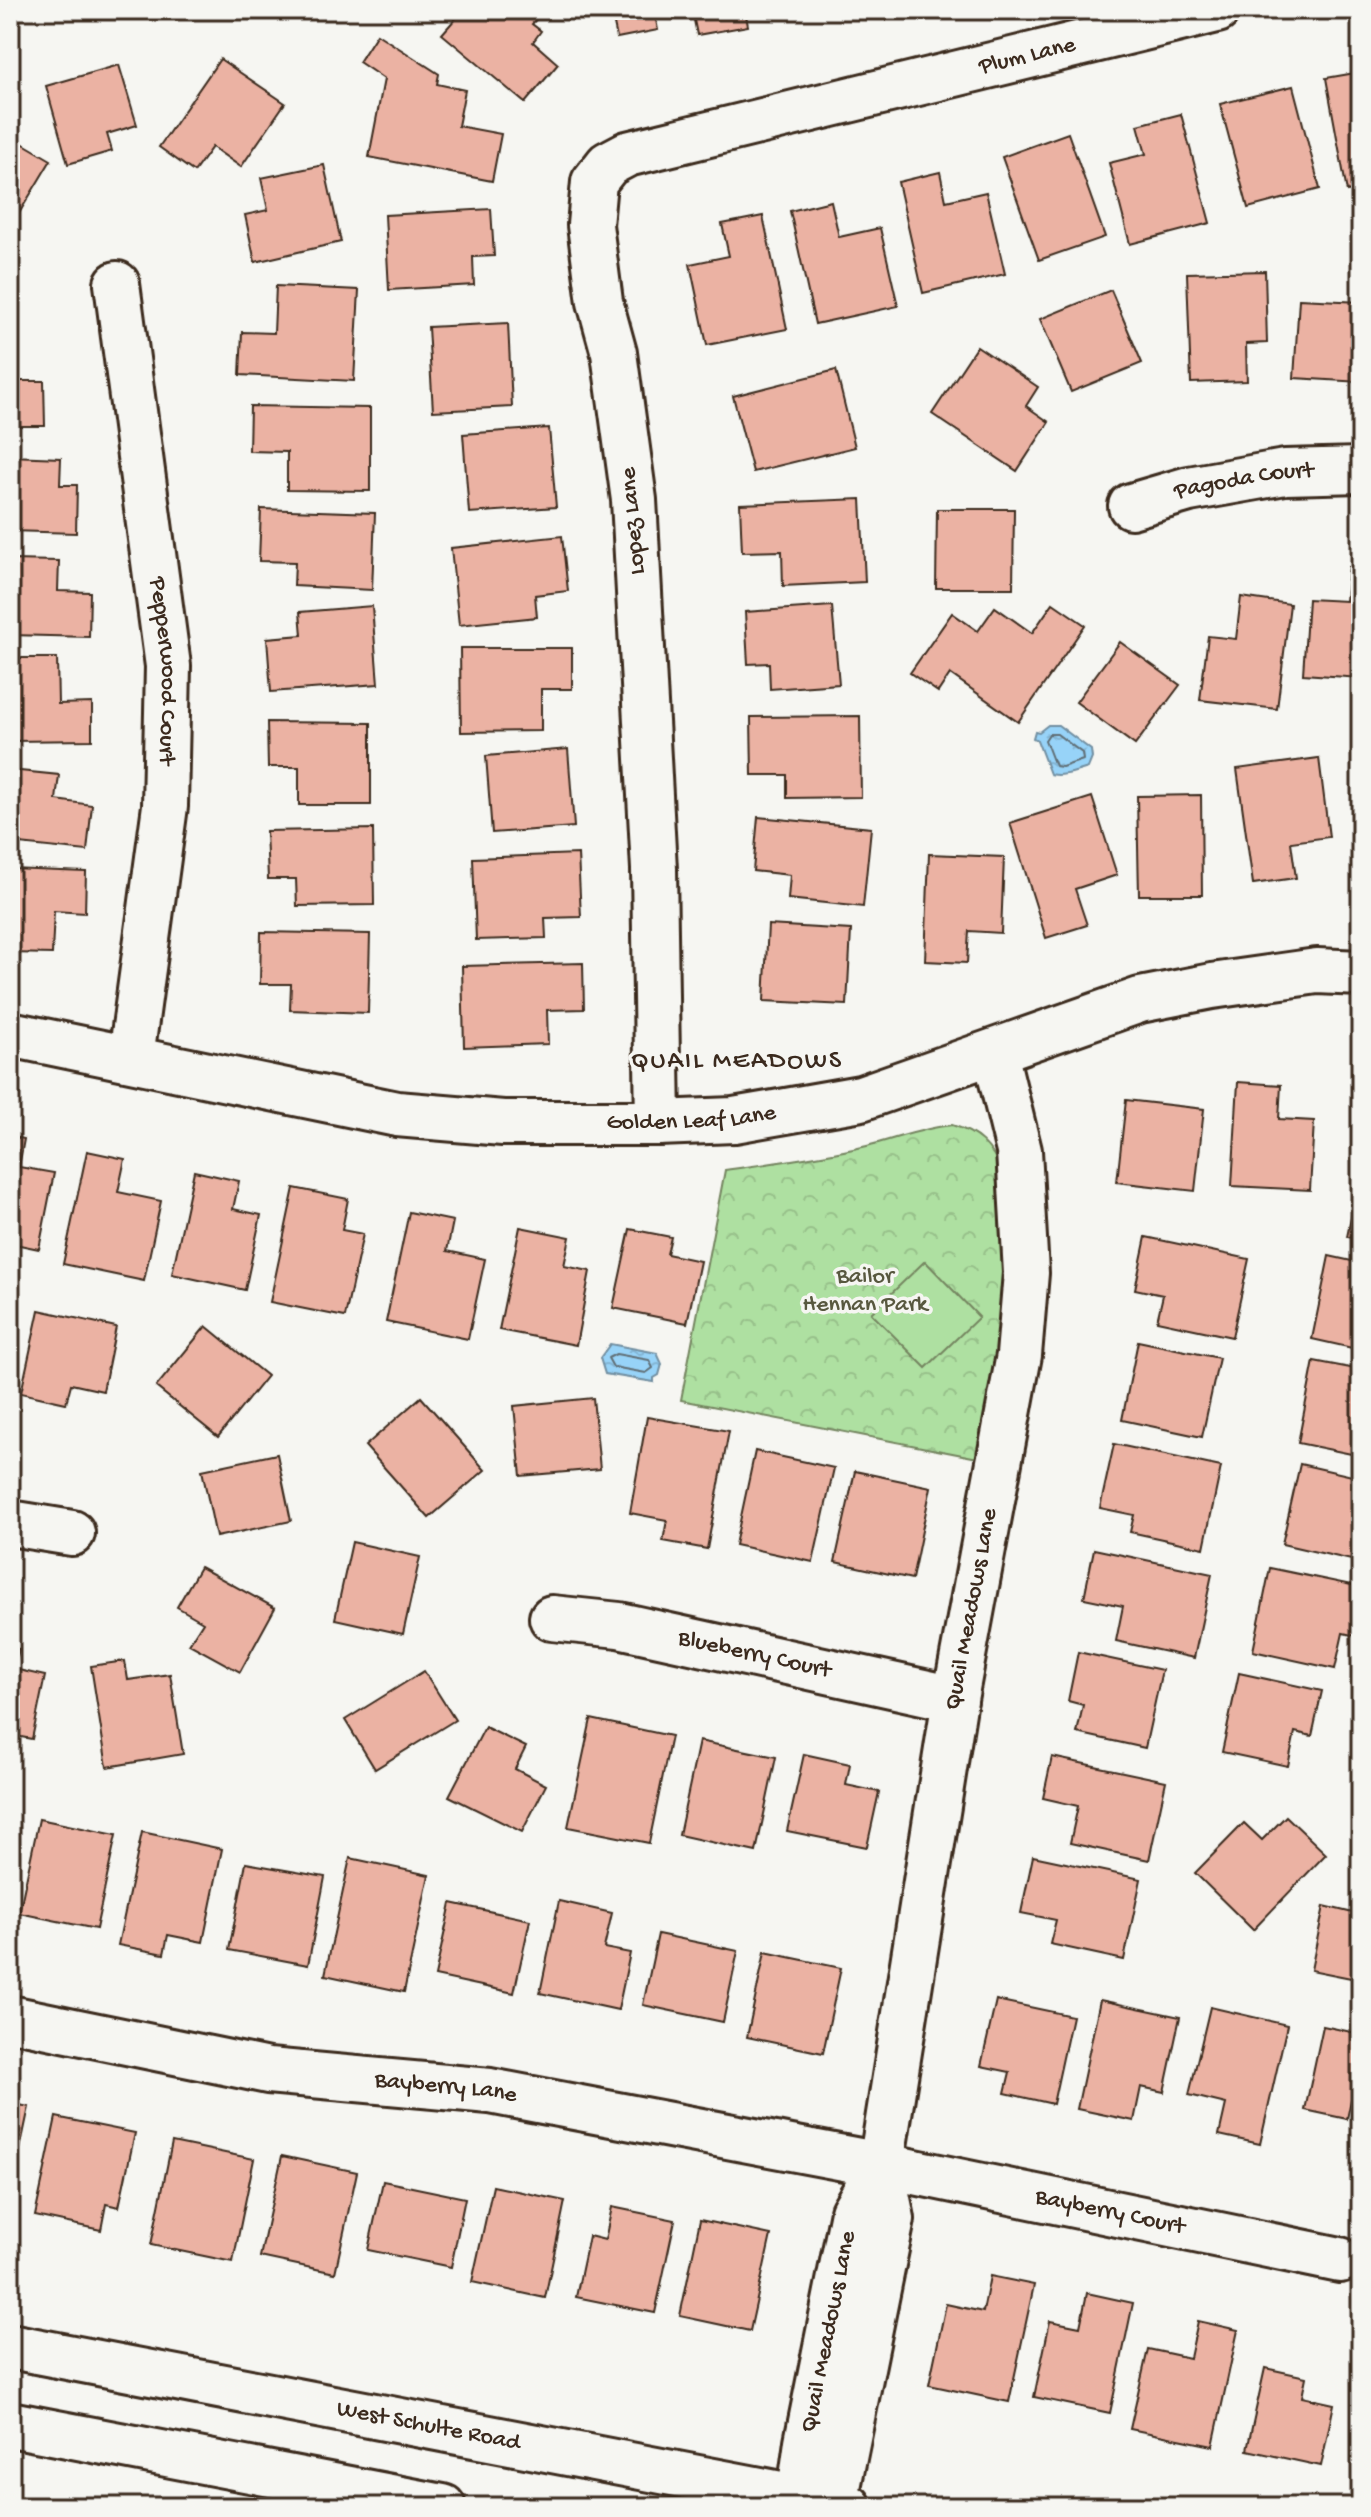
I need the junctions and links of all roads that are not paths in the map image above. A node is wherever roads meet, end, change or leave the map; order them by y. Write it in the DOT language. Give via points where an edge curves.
graph roads {
  1 [pos="1217,10"];
  2 [pos="836,103"];
  3 [pos="117,284"];
  4 [pos="1361,470"];
  5 [pos="1131,506"];
  6 [pos="1361,973"];
  7 [pos="10,1034"];
  8 [pos="995,1053"];
  9 [pos="131,1057"];
  10 [pos="658,1123"];
  11 [pos="10,1523"];
  12 [pos="72,1533"];
  13 [pos="552,1618"];
  14 [pos="955,1699"];
  15 [pos="10,2018"];
  16 [pos="881,2165"];
  17 [pos="1340,2260"];
  18 [pos="10,2346"];
  19 [pos="10,2424"];
  20 [pos="823,2505"];
  21 [pos="443,2507"];
  1 -- 2 [label="street, Plum Lane"];
  2 -- 10 [label="street, Lopez Lane" via="627,154 608,164 594,182 590,225 634,500 654,869"];
  3 -- 9 [label="street, Pepperwood Court" via="168,666 165,806"];
  4 -- 5 [label="street, Pagoda Court" via="1285,472 1189,489"];
  6 -- 8 [label="street, Golden Leaf Lane" via="1317,971 1140,1000"];
  7 -- 9 [label="street, Golden Leaf Lane"];
  8 -- 10 [label="street, Golden Leaf Lane" via="861,1098 734,1120"];
  8 -- 14 [label="street, Quail Meadows Lane" via="1019,1151 1026,1273 1019,1355"];
  9 -- 10 [label="street, Golden Leaf Lane" via="397,1114 503,1123"];
  11 -- 12 [label="street"];
  13 -- 14 [label="street, Blueberry Court" via="619,1625"];
  14 -- 16 [label="street, Quail Meadows Lane"];
  15 -- 16 [label="street, Bayberry Lane" via="268,2071 490,2091"];
  16 -- 17 [label="street, Bayberry Court"];
  16 -- 20 [label="street, Quail Meadows Lane" via="892,2219"];
  18 -- 20 [label="street, West Schulte Road"];
  19 -- 21 [label="street"];
}
